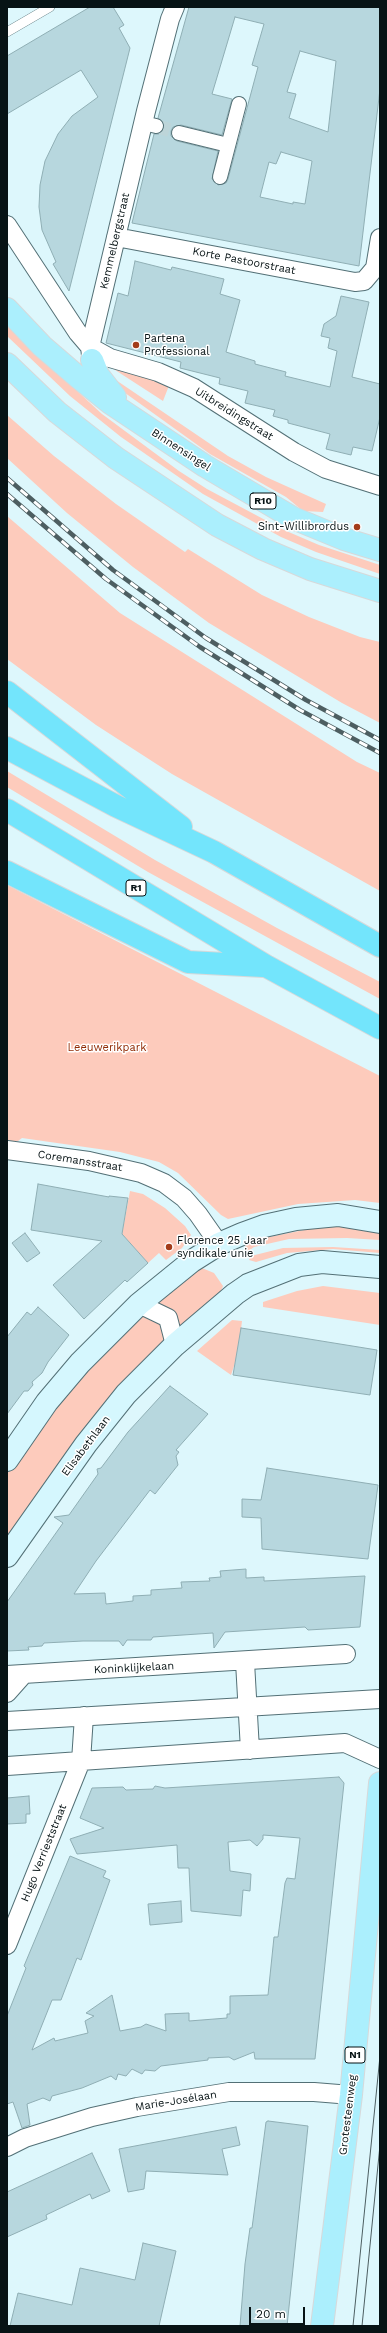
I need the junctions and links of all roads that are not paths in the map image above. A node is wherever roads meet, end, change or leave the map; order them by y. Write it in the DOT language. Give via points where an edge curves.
graph roads {
  1 [pos="50,7"];
  2 [pos="175,7"];
  3 [pos="7,32"];
  4 [pos="239,104"];
  5 [pos="179,133"];
  6 [pos="228,145"];
  7 [pos="220,177"];
  8 [pos="7,225"];
  9 [pos="116,237"];
  10 [pos="380,238"];
  11 [pos="375,280"];
  12 [pos="7,309"];
  13 [pos="91,353"];
  14 [pos="7,364"];
  15 [pos="156,434"];
  16 [pos="380,486"];
  17 [pos="380,550"];
  18 [pos="380,591"];
  19 [pos="7,692"];
  20 [pos="7,748"];
  21 [pos="7,810"];
  22 [pos="214,852"];
  23 [pos="7,872"];
  24 [pos="380,946"];
  25 [pos="266,966"];
  26 [pos="380,1028"];
  27 [pos="7,1150"];
  28 [pos="380,1222"];
  29 [pos="219,1244"];
  30 [pos="380,1267"];
  31 [pos="138,1304"];
  32 [pos="175,1345"];
  33 [pos="7,1460"];
  34 [pos="7,1556"];
  35 [pos="346,1654"];
  36 [pos="246,1662"];
  37 [pos="15,1675"];
  38 [pos="7,1693"];
  39 [pos="380,1699"];
  40 [pos="248,1707"];
  41 [pos="84,1716"];
  42 [pos="7,1721"];
  43 [pos="250,1750"];
  44 [pos="380,1759"];
  45 [pos="81,1761"];
  46 [pos="7,1766"];
  47 [pos="380,1783"];
  48 [pos="7,1945"];
  49 [pos="351,2095"];
  50 [pos="7,2147"];
  51 [pos="322,2326"];
  1 -- 3 [label="lane"];
  2 -- 9 [label="street, Kemmelbergstraat" via="170,19 150,125"];
  4 -- 6 [label="street"];
  5 -- 6 [label="street"];
  6 -- 7 [label="street"];
  8 -- 13 [label="street, Uitbreidingstraat"];
  9 -- 11 [label="street, Korte Pastoorstraat" via="355,282"];
  9 -- 13 [label="street, Kemmelbergstraat"];
  10 -- 11 [label="street"];
  12 -- 15 [label="main road, Binnensingel / R10" via="42,346 78,377"];
  13 -- 15 [label="main road" via="98,375 119,402"];
  13 -- 16 [label="street, Uitbreidingstraat" via="158,372 194,388 294,452 326,469"];
  14 -- 18 [label="main road" via="57,412 116,458 217,525 263,549 310,569"];
  15 -- 17 [label="main road, Binnensingel / R10" via="293,518 344,539"];
  19 -- 22 [label="highway"];
  20 -- 22 [label="highway" via="116,806"];
  21 -- 25 [label="highway, R1"];
  22 -- 24 [label="highway"];
  23 -- 25 [label="highway" via="188,962"];
  25 -- 26 [label="highway, R1"];
  27 -- 29 [label="street, Coremansstraat" via="89,1161 141,1173 164,1183 184,1198"];
  28 -- 29 [label="main road" via="338,1215 313,1216 264,1226"];
  29 -- 31 [label="main road" via="192,1261"];
  30 -- 32 [label="main road, Elisabethlaan" via="322,1262 280,1271 248,1285 235,1294"];
  31 -- 32 [label="street" via="168,1318"];
  31 -- 33 [label="main road" via="64,1382"];
  32 -- 34 [label="main road, Elisabethlaan" via="143,1375 108,1416"];
  35 -- 36 [label="street, Koninklijkelaan"];
  36 -- 37 [label="street, Koninklijkelaan"];
  36 -- 40 [label="street"];
  37 -- 38 [label="street, Koninklijkelaan"];
  39 -- 40 [label="street"];
  40 -- 41 [label="street"];
  40 -- 43 [label="street"];
  41 -- 42 [label="street"];
  41 -- 45 [label="street"];
  43 -- 44 [label="street" via="345,1743"];
  43 -- 45 [label="street"];
  45 -- 46 [label="street"];
  45 -- 48 [label="street, Hugo Verrieststraat"];
  47 -- 49 [label="main road, Grotesteenweg / N1"];
  49 -- 50 [label="street, Marie-Josélaan" via="270,2091 213,2095 92,2117 25,2138"];
  49 -- 51 [label="main road, Grotesteenweg / N1"];
}
